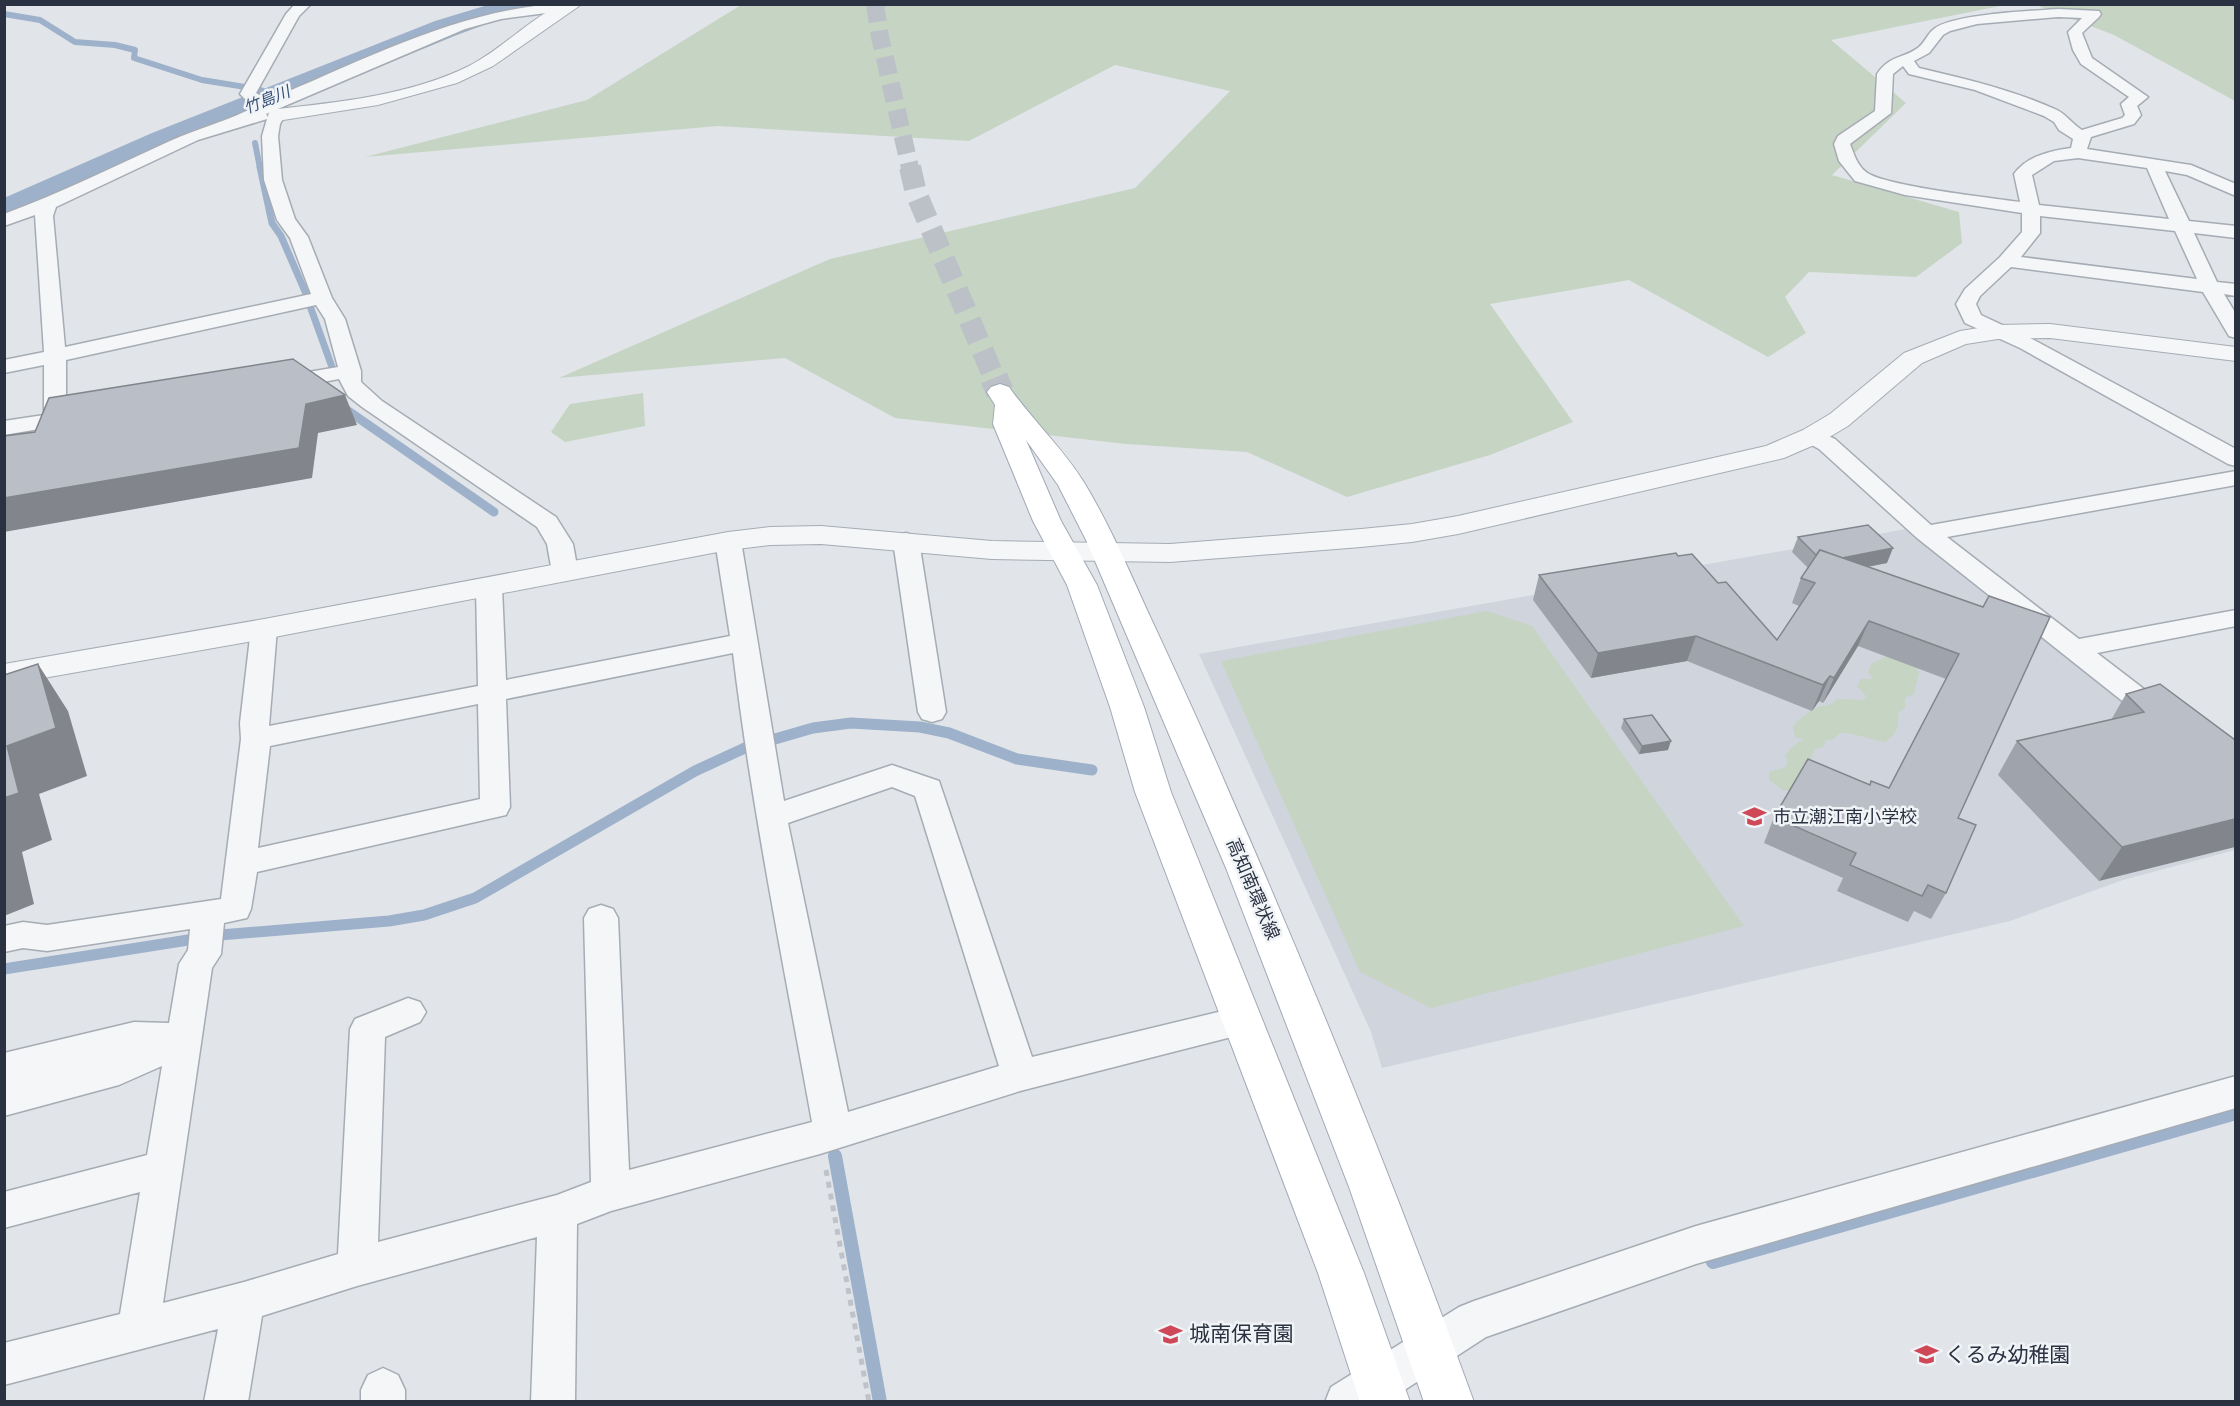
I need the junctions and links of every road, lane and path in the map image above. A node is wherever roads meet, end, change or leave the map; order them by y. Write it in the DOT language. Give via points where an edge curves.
graph roads {
  1 [pos="304,4"];
  2 [pos="571,5"];
  3 [pos="1909,64"];
  4 [pos="267,106"];
  5 [pos="2080,145"];
  6 [pos="2154,166"];
  7 [pos="2235,191"];
  8 [pos="49,203"];
  9 [pos="2031,209"];
  10 [pos="13,210"];
  11 [pos="2183,226"];
  12 [pos="2235,232"];
  13 [pos="2007,261"];
  14 [pos="2210,287"];
  15 [pos="2235,290"];
  16 [pos="321,298"];
  17 [pos="1998,332"];
  18 [pos="2235,332"];
  19 [pos="2235,354"];
  20 [pos="55,356"];
  21 [pos="4,367"];
  22 [pos="350,371"];
  23 [pos="261,386"];
  24 [pos="101,412"];
  25 [pos="55,420"];
  26 [pos="4,428"];
  27 [pos="1812,436"];
  28 [pos="2235,459"];
  29 [pos="2235,478"];
  30 [pos="1926,533"];
  31 [pos="728,541"];
  32 [pos="906,541"];
  33 [pos="1106,551"];
  34 [pos="1065,552"];
  35 [pos="565,572"];
  36 [pos="489,587"];
  37 [pos="2235,618"];
  38 [pos="264,629"];
  39 [pos="746,642"];
  40 [pos="2072,649"];
  41 [pos="4,675"];
  42 [pos="491,690"];
  43 [pos="932,712"];
  44 [pos="2181,732"];
  45 [pos="256,739"];
  46 [pos="771,818"];
  47 [pos="241,864"];
  48 [pos="602,918"];
  49 [pos="207,928"];
  50 [pos="4,939"];
  51 [pos="408,1012"];
  52 [pos="1243,1021"];
  53 [pos="186,1038"];
  54 [pos="4,1069"];
  55 [pos="1020,1075"];
  56 [pos="2235,1092"];
  57 [pos="4,1100"];
  58 [pos="826,1135"];
  59 [pos="164,1168"];
  60 [pos="611,1193"];
  61 [pos="4,1210"];
  62 [pos="557,1213"];
  63 [pos="357,1267"];
  64 [pos="244,1302"];
  65 [pos="138,1329"];
  66 [pos="1431,1348"];
  67 [pos="4,1364"];
  68 [pos="1382,1391"];
  69 [pos="226,1401"];
  70 [pos="553,1401"];
  71 [pos="869,1401"];
  72 [pos="1346,1401"];
  73 [pos="1449,1401"];
  1 -- 4 [label="street" via="292,14 248,94"];
  2 -- 4 [label="street" via="500,15 460,26"];
  2 -- 4 [label="street" via="474,70 439,83 392,96"];
  3 -- 5 [label="street" via="2050,113 2061,119"];
  3 -- 5 [label="street" via="1938,32 1966,21 2094,14 2075,32 2086,61 2140,97 2129,104 2133,115 2128,121"];
  3 -- 9 [label="street" via="1891,66 1883,83 1883,113 1842,144 1858,174 1905,190"];
  4 -- 8 [label="street" via="243,120 162,150"];
  4 -- 16 [label="street" via="272,124 273,180 286,220 298,237"];
  5 -- 6 [label="street"];
  5 -- 9 [label="street" via="2034,163 2023,174"];
  6 -- 7 [label="street" via="2191,170"];
  6 -- 11 [label="street"];
  8 -- 10 [label="street"];
  8 -- 20 [label="street" via="44,216"];
  9 -- 11 [label="street"];
  9 -- 13 [label="street" via="2031,233"];
  11 -- 12 [label="street"];
  11 -- 14 [label="street"];
  13 -- 14 [label="street"];
  13 -- 17 [label="street" via="1966,304 1972,319"];
  14 -- 15 [label="street"];
  14 -- 18 [label="street"];
  16 -- 20 [label="street"];
  16 -- 22 [label="street" via="335,319"];
  17 -- 19 [label="street" via="2050,331"];
  17 -- 27 [label="street" via="1960,338 1912,358 1839,420"];
  17 -- 28 [label="street" via="2027,344"];
  20 -- 21 [label="street"];
  20 -- 25 [label="street"];
  22 -- 23 [label="street"];
  22 -- 35 [label="street" via="348,378 355,391 374,406 547,522 560,544"];
  24 -- 25 [label="street"];
  25 -- 26 [label="street"];
  27 -- 30 [label="street" via="1827,444"];
  27 -- 33 [label="street" via="1775,452 1502,516 1412,533 1170,553"];
  29 -- 30 [label="street"];
  30 -- 40 [label="street"];
  31 -- 32 [label="street" via="821,535"];
  31 -- 35 [label="street"];
  31 -- 39 [label="street"];
  32 -- 34 [label="street" via="992,550"];
  32 -- 43 [label="street"];
  33 -- 34 [label="street"];
  33 -- 34 [label="main road, 高知南環状線" via="1059,464 1003,398 1006,424 1047,521"];
  33 -- 66 [label="main road, 高知南環状線" via="1264,910"];
  34 -- 52 [label="main road, 高知南環状線" via="1082,585 1153,792"];
  35 -- 36 [label="street"];
  36 -- 38 [label="street"];
  36 -- 42 [label="street"];
  37 -- 40 [label="street"];
  38 -- 41 [label="street"];
  38 -- 45 [label="street" via="254,723"];
  39 -- 42 [label="street"];
  39 -- 46 [label="street"];
  40 -- 44 [label="street"];
  42 -- 45 [label="street"];
  42 -- 47 [label="street" via="495,807"];
  45 -- 47 [label="street"];
  46 -- 55 [label="street" via="892,776 928,789"];
  46 -- 58 [label="street"];
  47 -- 49 [label="street" via="235,909"];
  48 -- 60 [label="street"];
  49 -- 50 [label="street"];
  49 -- 53 [label="street" via="204,954 196,964"];
  51 -- 63 [label="street" via="368,1029"];
  52 -- 55 [label="street"];
  52 -- 68 [label="main road, 高知南環状線" via="1341,1273"];
  53 -- 54 [label="street" via="134,1037"];
  53 -- 57 [label="street" via="119,1071"];
  53 -- 59 [label="street"];
  55 -- 58 [label="street"];
  56 -- 66 [label="street" via="1696,1245 1474,1321"];
  58 -- 60 [label="street"];
  58 -- 71 [label="path"];
  59 -- 61 [label="street"];
  59 -- 65 [label="street"];
  60 -- 62 [label="street"];
  62 -- 63 [label="street"];
  62 -- 70 [label="street"];
  63 -- 64 [label="street"];
  64 -- 65 [label="street"];
  64 -- 69 [label="street"];
  65 -- 67 [label="street"];
  66 -- 68 [label="street"];
  66 -- 73 [label="main road, 高知南環状線"];
  68 -- 72 [label="street"];
}
